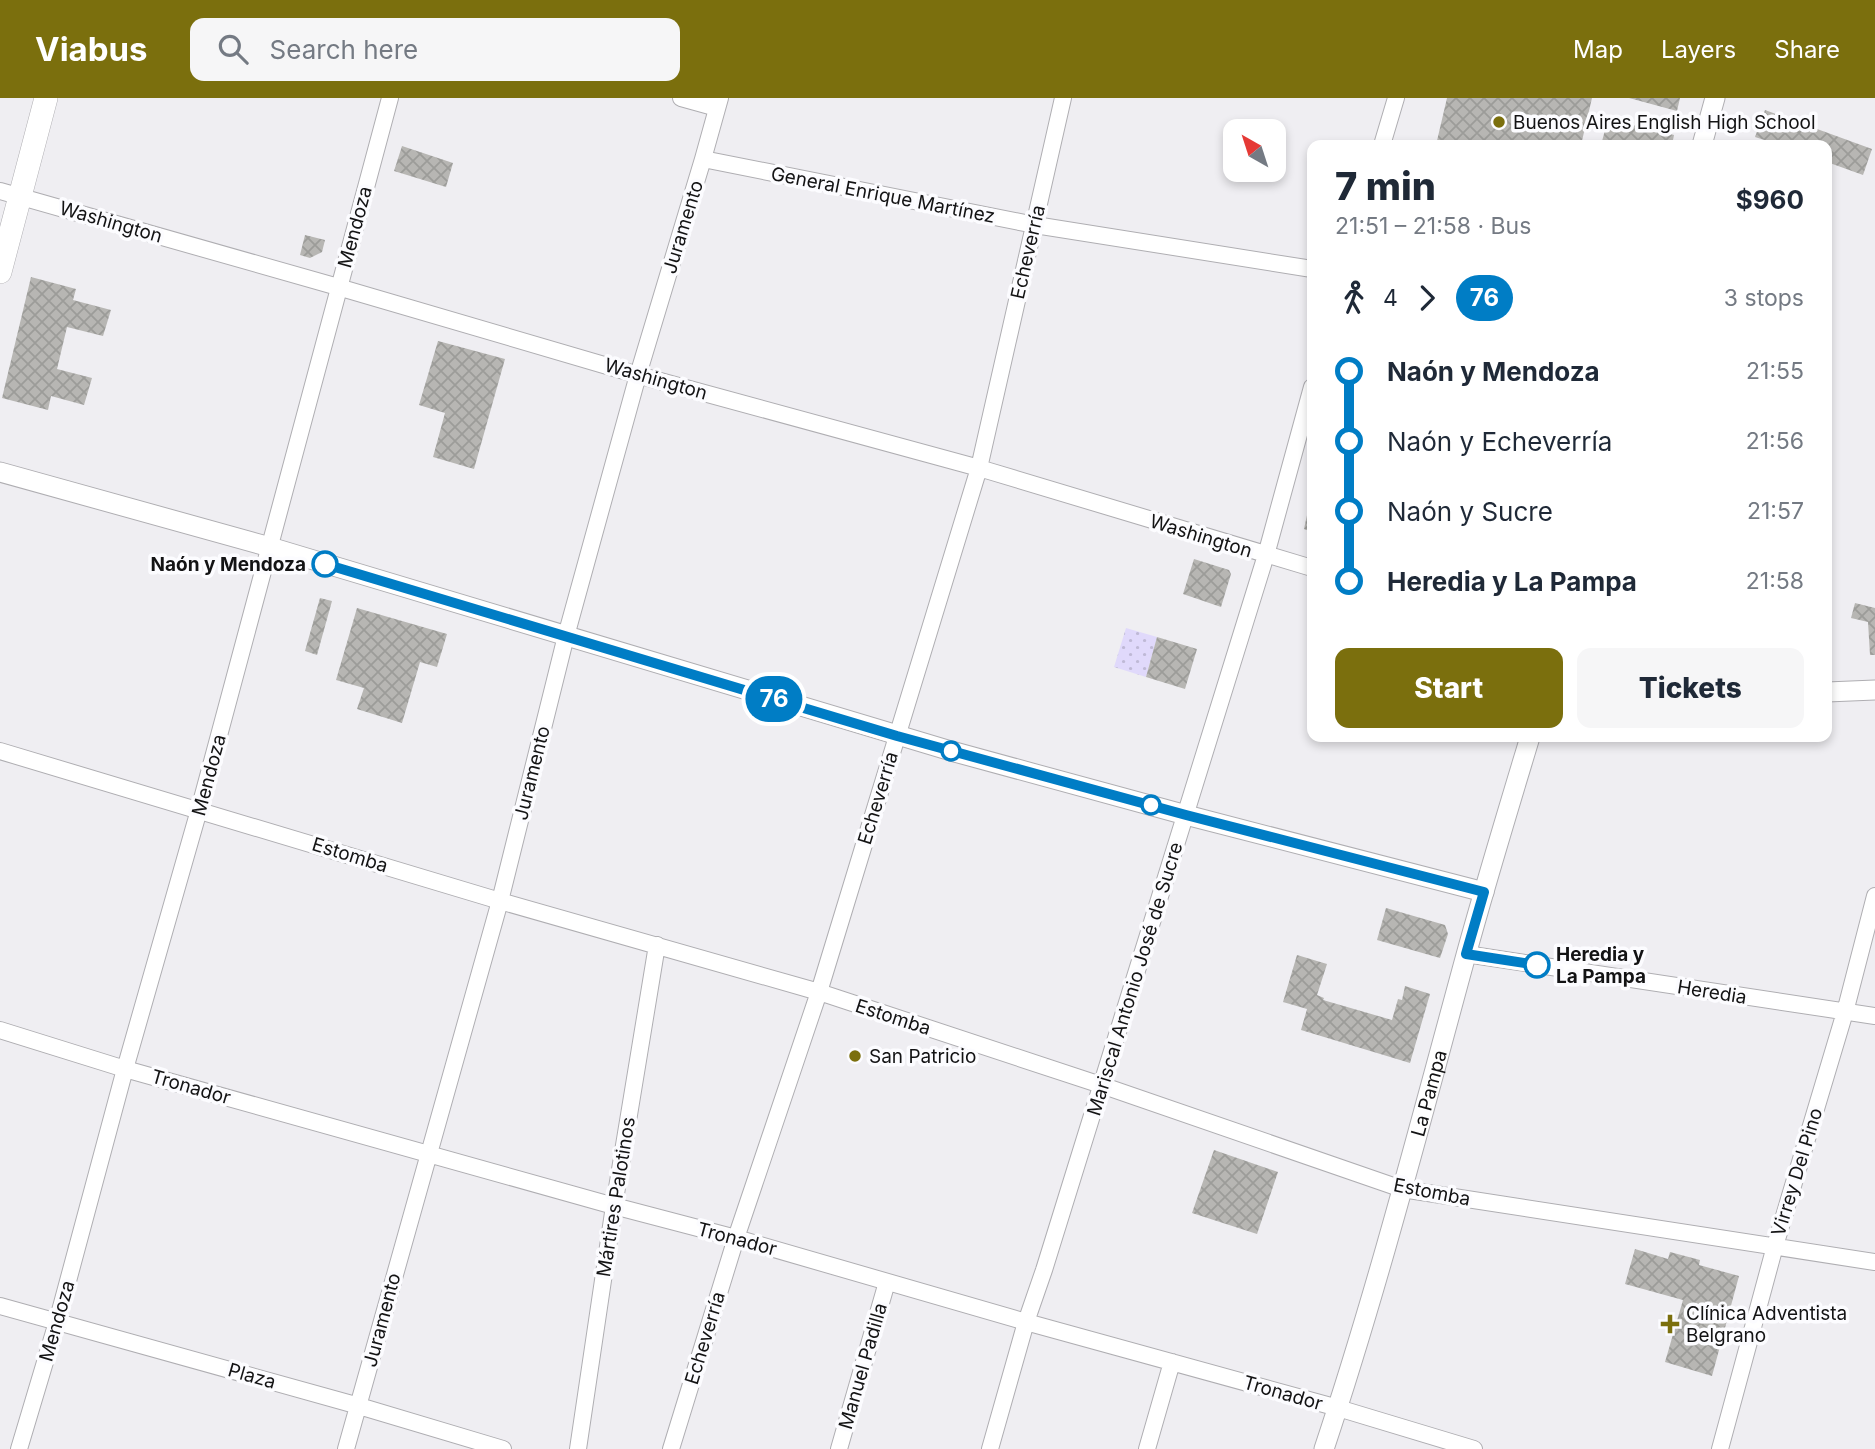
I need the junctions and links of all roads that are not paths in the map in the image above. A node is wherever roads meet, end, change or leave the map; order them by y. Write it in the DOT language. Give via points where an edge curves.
graph roads {
  1 [pos="46,98"];
  2 [pos="390,98"];
  3 [pos="681,98"];
  4 [pos="1063,98"];
  5 [pos="1396,98"];
  6 [pos="1715,98"];
  7 [pos="719,103"];
  8 [pos="1383,140"];
  9 [pos="1703,140"];
  10 [pos="703,159"];
  11 [pos="10,193"];
  12 [pos="1035,225"];
  13 [pos="1307,268"];
  14 [pos="0,272"];
  15 [pos="338,287"];
  16 [pos="638,375"];
  17 [pos="1307,405"];
  18 [pos="979,468"];
  19 [pos="0,472"];
  20 [pos="270,547"];
  21 [pos="1266,555"];
  22 [pos="1307,567"];
  23 [pos="566,636"];
  24 [pos="1875,690"];
  25 [pos="1832,692"];
  26 [pos="897,736"];
  27 [pos="1529,742"];
  28 [pos="0,751"];
  29 [pos="199,810"];
  30 [pos="1186,815"];
  31 [pos="1484,892"];
  32 [pos="1875,895"];
  33 [pos="500,901"];
  34 [pos="657,946"];
  35 [pos="1466,954"];
  36 [pos="819,992"];
  37 [pos="1845,1012"];
  38 [pos="1875,1016"];
  39 [pos="0,1030"];
  40 [pos="125,1069"];
  41 [pos="1101,1086"];
  42 [pos="429,1154"];
  43 [pos="1402,1189"];
  44 [pos="614,1206"];
  45 [pos="736,1238"];
  46 [pos="1775,1246"];
  47 [pos="1875,1262"];
  48 [pos="887,1283"];
  49 [pos="0,1306"];
  50 [pos="57,1322"];
  51 [pos="1026,1322"];
  52 [pos="1172,1362"];
  53 [pos="359,1406"];
  54 [pos="1338,1408"];
  55 [pos="19,1449"];
  56 [pos="346,1449"];
  57 [pos="503,1449"];
  58 [pos="578,1449"];
  59 [pos="671,1449"];
  60 [pos="839,1449"];
  61 [pos="990,1449"];
  62 [pos="1147,1449"];
  63 [pos="1324,1449"];
  64 [pos="1474,1449"];
  65 [pos="1720,1449"];
  1 -- 11 [label="main road"];
  2 -- 15 [label="street, Mendoza"];
  3 -- 7 [label="street"];
  4 -- 12 [label="street, Echeverría"];
  5 -- 8 [label="street"];
  6 -- 9 [label="street"];
  7 -- 10 [label="street, Juramento"];
  10 -- 12 [label="street, General Enrique Martínez"];
  10 -- 16 [label="street, Juramento"];
  11 -- 14 [label="main road"];
  11 -- 15 [label="street, Washington"];
  12 -- 13 [label="street, General Enrique Martínez"];
  12 -- 18 [label="street, Echeverría"];
  15 -- 16 [label="street, Washington"];
  15 -- 20 [label="street, Mendoza"];
  16 -- 18 [label="street, Washington"];
  16 -- 23 [label="street, Juramento"];
  17 -- 21 [label="street, Mariscal Antonio José de Sucre"];
  18 -- 21 [label="street, Washington"];
  18 -- 26 [label="street, Echeverría"];
  19 -- 20 [label="street"];
  20 -- 23 [label="street"];
  20 -- 29 [label="street, Mendoza"];
  21 -- 22 [label="street, Washington"];
  21 -- 30 [label="street, Mariscal Antonio José de Sucre"];
  23 -- 26 [label="street"];
  23 -- 33 [label="street, Juramento"];
  24 -- 25 [label="street"];
  26 -- 30 [label="street"];
  26 -- 36 [label="street, Echeverría"];
  27 -- 31 [label="street, La Pampa"];
  28 -- 29 [label="street, Estomba"];
  29 -- 33 [label="street, Estomba"];
  29 -- 40 [label="street, Mendoza"];
  30 -- 31 [label="street"];
  30 -- 41 [label="street, Mariscal Antonio José de Sucre"];
  31 -- 35 [label="street, La Pampa"];
  32 -- 37 [label="street, Virrey Del Pino"];
  33 -- 34 [label="street, Estomba"];
  33 -- 42 [label="street, Juramento"];
  34 -- 36 [label="street, Estomba"];
  34 -- 44 [label="street, Mártires Palotinos"];
  35 -- 37 [label="street, Heredia"];
  35 -- 43 [label="street, La Pampa"];
  36 -- 41 [label="street, Estomba"];
  36 -- 45 [label="street, Echeverría"];
  37 -- 38 [label="street, Heredia"];
  37 -- 46 [label="street, Virrey Del Pino"];
  39 -- 40 [label="street, Tronador"];
  40 -- 42 [label="street, Tronador"];
  40 -- 50 [label="street, Mendoza"];
  41 -- 43 [label="street, Estomba"];
  41 -- 51 [label="street, Mariscal Antonio José de Sucre"];
  42 -- 44 [label="street, Tronador"];
  42 -- 53 [label="street, Juramento"];
  43 -- 46 [label="street, Estomba"];
  43 -- 54 [label="street, La Pampa"];
  44 -- 45 [label="street, Tronador"];
  44 -- 58 [label="street, Mártires Palotinos"];
  45 -- 48 [label="street, Tronador"];
  45 -- 59 [label="street, Echeverría"];
  46 -- 47 [label="street, Estomba"];
  46 -- 65 [label="street, Virrey Del Pino"];
  48 -- 51 [label="street, Tronador"];
  48 -- 60 [label="street, Manuel Padilla"];
  49 -- 50 [label="street, Plaza"];
  50 -- 53 [label="street, Plaza"];
  50 -- 55 [label="street, Mendoza"];
  51 -- 52 [label="street, Tronador"];
  51 -- 61 [label="street, Mariscal Antonio José de Sucre"];
  52 -- 54 [label="street, Tronador"];
  52 -- 62 [label="street"];
  53 -- 56 [label="street, Juramento"];
  53 -- 57 [label="street, Plaza"];
  54 -- 63 [label="street, La Pampa"];
  54 -- 64 [label="street, Tronador"];
}
